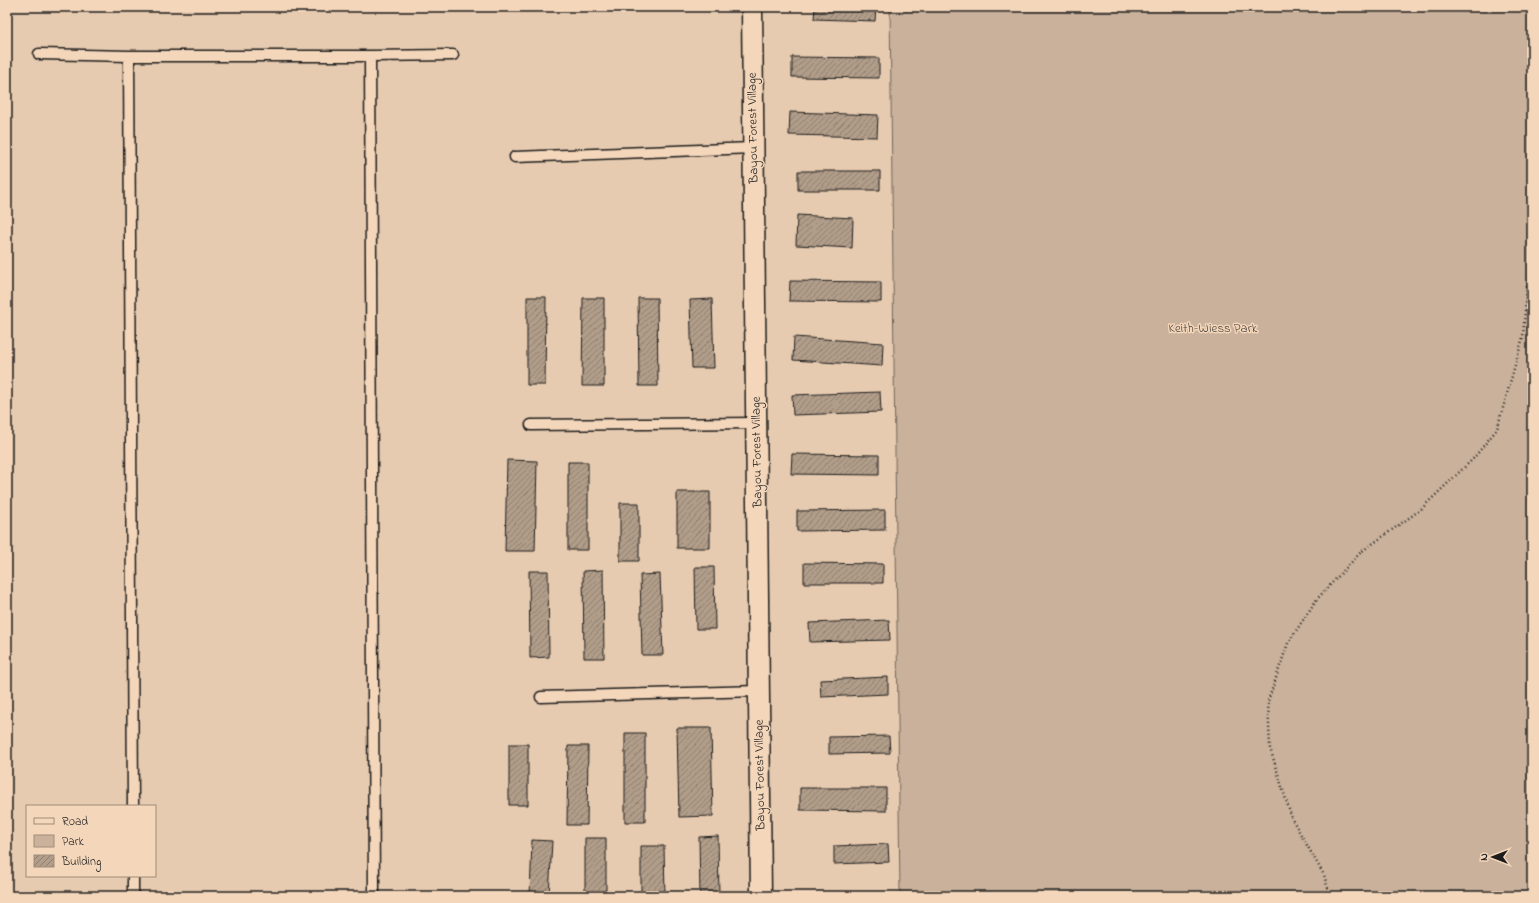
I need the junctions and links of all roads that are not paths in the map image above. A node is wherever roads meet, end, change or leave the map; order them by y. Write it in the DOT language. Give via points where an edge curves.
graph roads {
  1 [pos="752,7"];
  2 [pos="39,54"];
  3 [pos="453,55"];
  4 [pos="129,56"];
  5 [pos="370,56"];
  6 [pos="753,148"];
  7 [pos="515,157"];
  8 [pos="756,423"];
  9 [pos="531,425"];
  10 [pos="759,691"];
  11 [pos="541,697"];
  12 [pos="133,805"];
  13 [pos="133,877"];
  14 [pos="134,896"];
  15 [pos="374,896"];
  16 [pos="761,896"];
  1 -- 6 [label="street, Bayou Forest Village"];
  2 -- 4 [label="lane"];
  3 -- 5 [label="lane"];
  4 -- 5 [label="lane"];
  4 -- 12 [label="lane"];
  5 -- 15 [label="lane"];
  6 -- 7 [label="lane"];
  6 -- 8 [label="street, Bayou Forest Village"];
  8 -- 9 [label="lane"];
  8 -- 10 [label="street, Bayou Forest Village"];
  10 -- 11 [label="lane"];
  10 -- 16 [label="street, Bayou Forest Village"];
  13 -- 14 [label="lane"];
}
